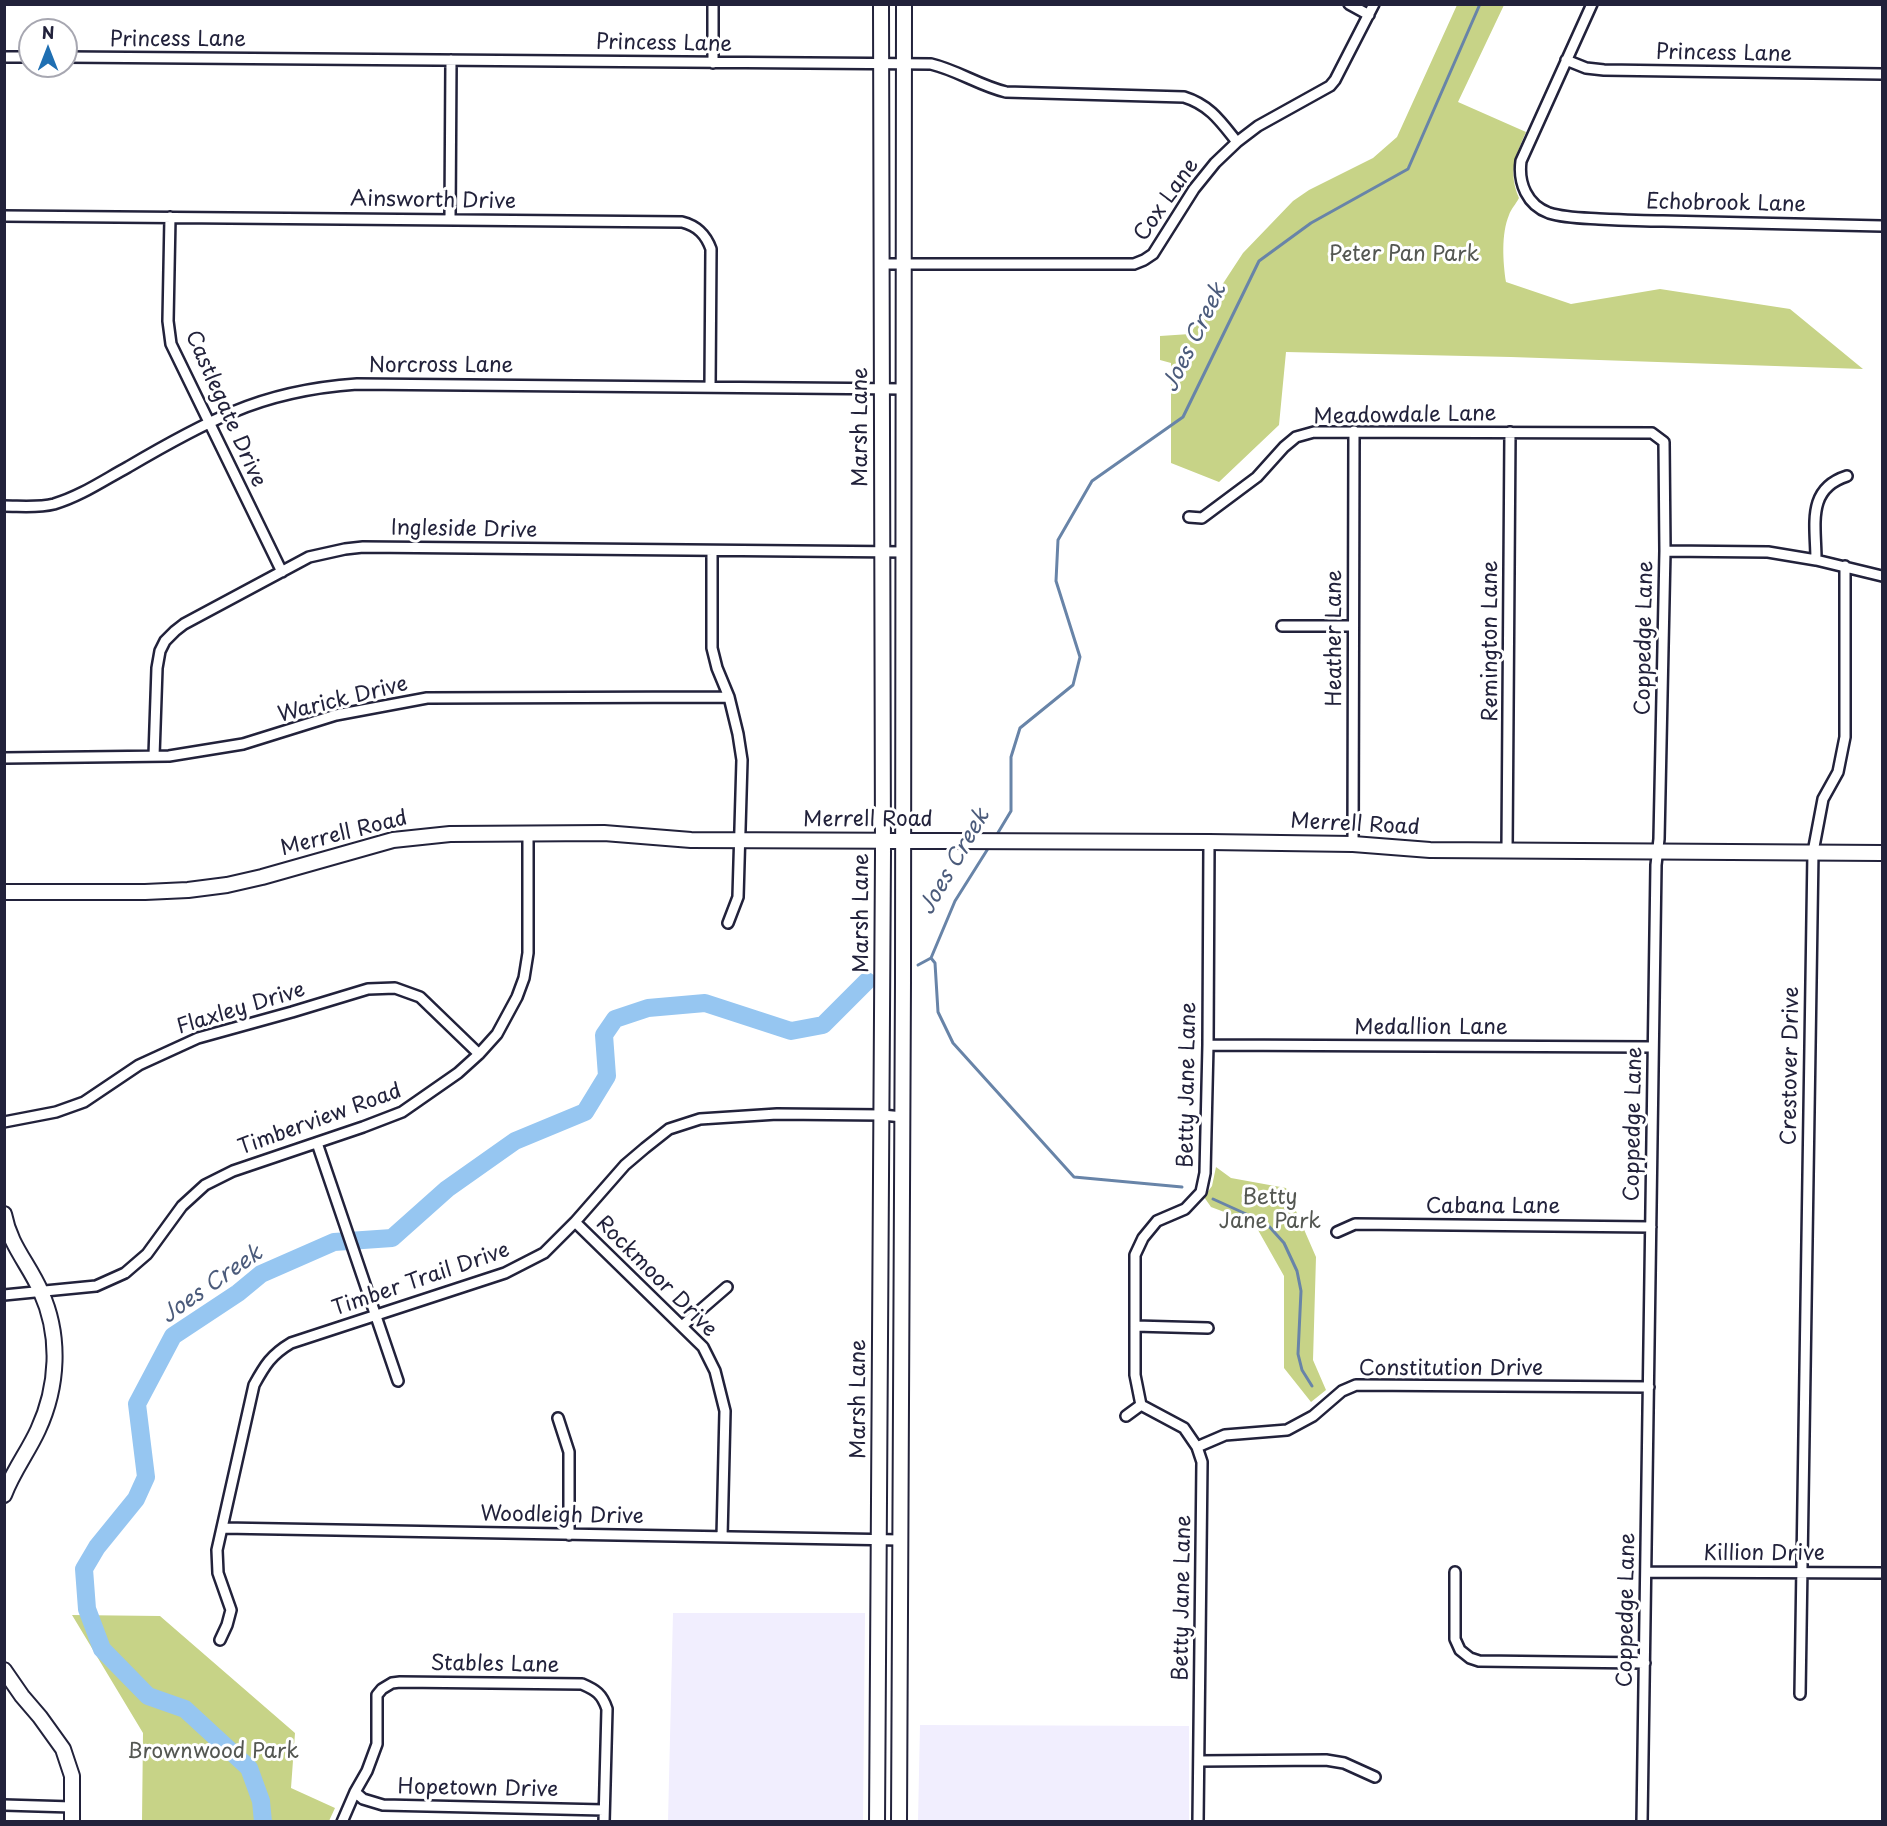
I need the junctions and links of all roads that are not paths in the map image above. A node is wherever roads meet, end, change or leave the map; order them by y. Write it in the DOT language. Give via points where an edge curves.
graph roads {
  1 [pos="713,4"];
  2 [pos="881,4"];
  3 [pos="904,4"];
  4 [pos="1349,4"];
  5 [pos="1374,4"];
  6 [pos="1592,4"];
  7 [pos="1369,15"];
  8 [pos="78,57"];
  9 [pos="451,60"];
  10 [pos="1566,60"];
  11 [pos="713,63"];
  12 [pos="881,64"];
  13 [pos="904,64"];
  14 [pos="1882,74"];
  15 [pos="1237,142"];
  16 [pos="4,216"];
  17 [pos="170,217"];
  18 [pos="450,219"];
  19 [pos="1882,225"];
  20 [pos="882,264"];
  21 [pos="904,264"];
  22 [pos="710,387"];
  23 [pos="882,388"];
  24 [pos="904,388"];
  25 [pos="209,424"];
  26 [pos="1354,431"];
  27 [pos="1510,432"];
  28 [pos="1652,433"];
  29 [pos="1847,476"];
  30 [pos="4,506"];
  31 [pos="1189,517"];
  32 [pos="712,551"];
  33 [pos="1665,551"];
  34 [pos="883,552"];
  35 [pos="904,552"];
  36 [pos="1816,560"];
  37 [pos="1845,566"];
  38 [pos="282,572"];
  39 [pos="1882,576"];
  40 [pos="1282,626"];
  41 [pos="1353,626"];
  42 [pos="729,698"];
  43 [pos="154,756"];
  44 [pos="4,758"];
  45 [pos="528,834"];
  46 [pos="740,840"];
  47 [pos="884,841"];
  48 [pos="904,841"];
  49 [pos="1209,842"];
  50 [pos="1353,844"];
  51 [pos="1507,850"];
  52 [pos="1658,851"];
  53 [pos="1813,852"];
  54 [pos="1882,853"];
  55 [pos="4,892"];
  56 [pos="728,923"];
  57 [pos="1208,1045"];
  58 [pos="1653,1047"];
  59 [pos="479,1054"];
  60 [pos="882,1114"];
  61 [pos="903,1117"];
  62 [pos="4,1122"];
  63 [pos="317,1143"];
  64 [pos="4,1214"];
  65 [pos="575,1222"];
  66 [pos="1651,1227"];
  67 [pos="1337,1232"];
  68 [pos="727,1287"];
  69 [pos="41,1292"];
  70 [pos="4,1295"];
  71 [pos="375,1316"];
  72 [pos="682,1326"];
  73 [pos="1135,1326"];
  74 [pos="1208,1328"];
  75 [pos="880,1335"];
  76 [pos="901,1335"];
  77 [pos="398,1381"];
  78 [pos="1649,1387"];
  79 [pos="1141,1405"];
  80 [pos="1126,1416"];
  81 [pos="558,1418"];
  82 [pos="1197,1447"];
  83 [pos="4,1495"];
  84 [pos="223,1528"];
  85 [pos="569,1534"];
  86 [pos="722,1537"];
  87 [pos="879,1539"];
  88 [pos="900,1540"];
  89 [pos="1455,1572"];
  90 [pos="1646,1572"];
  91 [pos="1801,1573"];
  92 [pos="1882,1573"];
  93 [pos="220,1640"];
  94 [pos="1645,1664"];
  95 [pos="4,1670"];
  96 [pos="1800,1694"];
  97 [pos="877,1722"];
  98 [pos="899,1722"];
  99 [pos="1199,1761"];
  100 [pos="1375,1777"];
  101 [pos="355,1792"];
  102 [pos="4,1804"];
  103 [pos="72,1807"];
  104 [pos="604,1810"];
  105 [pos="72,1821"];
  106 [pos="342,1821"];
  107 [pos="604,1821"];
  108 [pos="877,1821"];
  109 [pos="898,1821"];
  110 [pos="1198,1821"];
  111 [pos="1642,1821"];
  1 -- 11 [label="street"];
  2 -- 12 [label="main road, Marsh Lane"];
  3 -- 13 [label="main road, Marsh Lane"];
  4 -- 7 [label="street"];
  5 -- 7 [label="street, Cox Lane"];
  6 -- 10 [label="street, Echobrook Lane"];
  7 -- 15 [label="street, Cox Lane" via="1330,86"];
  8 -- 9 [label="street, Princess Lane"];
  9 -- 11 [label="street, Princess Lane"];
  9 -- 18 [label="street"];
  10 -- 14 [label="street, Princess Lane" via="1604,70"];
  10 -- 19 [label="street, Echobrook Lane" via="1520,168 1527,195 1548,212 1643,221"];
  11 -- 12 [label="street, Princess Lane"];
  12 -- 13 [label="street, Princess Lane"];
  12 -- 20 [label="main road, Marsh Lane"];
  13 -- 15 [label="street, Princess Lane" via="945,67 1006,92 1184,97 1208,109"];
  13 -- 21 [label="main road, Marsh Lane"];
  15 -- 21 [label="street, Cox Lane" via="1194,189 1159,247 1134,264"];
  16 -- 17 [label="street, Ainsworth Drive"];
  17 -- 18 [label="street, Ainsworth Drive"];
  17 -- 25 [label="street, Castlegate Drive" via="171,345"];
  18 -- 22 [label="street, Ainsworth Drive" via="690,224 707,238 711,249"];
  20 -- 21 [label="street, Cox Lane"];
  20 -- 23 [label="main road, Marsh Lane"];
  21 -- 24 [label="main road, Marsh Lane"];
  22 -- 23 [label="street, Norcross Lane"];
  22 -- 25 [label="street, Norcross Lane" via="357,384 274,397"];
  23 -- 24 [label="street, Norcross Lane"];
  23 -- 34 [label="main road, Marsh Lane"];
  24 -- 35 [label="main road, Marsh Lane"];
  25 -- 30 [label="street, Norcross Lane" via="74,497 33,507"];
  25 -- 38 [label="street, Castlegate Drive"];
  26 -- 27 [label="street, Meadowdale Lane"];
  26 -- 31 [label="street, Meadowdale Lane" via="1314,432 1296,437 1239,492 1202,518"];
  26 -- 41 [label="street, Heather Lane"];
  27 -- 28 [label="street, Meadowdale Lane"];
  27 -- 51 [label="street, Remington Lane"];
  28 -- 33 [label="street, Coppedge Lane" via="1664,442"];
  29 -- 36 [label="street" via="1826,487 1817,501"];
  32 -- 34 [label="street, Ingleside Drive"];
  32 -- 38 [label="street, Ingleside Drive" via="363,547 309,557"];
  32 -- 42 [label="street" via="712,648"];
  33 -- 36 [label="street" via="1768,552"];
  33 -- 52 [label="street, Coppedge Lane"];
  34 -- 35 [label="street, Ingleside Drive"];
  34 -- 47 [label="main road, Marsh Lane"];
  35 -- 48 [label="main road, Marsh Lane"];
  36 -- 37 [label="street"];
  37 -- 39 [label="street"];
  37 -- 53 [label="street, Crestover Drive" via="1845,737 1838,772 1823,799"];
  38 -- 43 [label="street, Ingleside Drive" via="184,624 165,641 158,668"];
  40 -- 41 [label="street"];
  41 -- 50 [label="street, Heather Lane"];
  42 -- 43 [label="street, Warick Drive" via="428,698 336,715 243,744"];
  42 -- 46 [label="street" via="742,760"];
  43 -- 44 [label="street, Warick Drive"];
  45 -- 46 [label="main road, Merrell Road" via="604,833"];
  45 -- 55 [label="main road, Merrell Road" via="450,834 393,840 262,877 188,890"];
  45 -- 59 [label="street, Timberview Road" via="528,953 524,978 497,1034"];
  46 -- 47 [label="main road, Merrell Road"];
  46 -- 56 [label="street" via="738,897"];
  47 -- 48 [label="main road, Merrell Road"];
  47 -- 60 [label="main road, Marsh Lane"];
  48 -- 49 [label="main road, Merrell Road"];
  48 -- 61 [label="main road, Marsh Lane"];
  49 -- 50 [label="main road, Merrell Road"];
  49 -- 57 [label="street, Betty Jane Lane"];
  50 -- 51 [label="main road, Merrell Road"];
  51 -- 52 [label="main road, Merrell Road"];
  52 -- 53 [label="main road, Merrell Road"];
  52 -- 58 [label="street, Coppedge Lane"];
  53 -- 54 [label="main road, Merrell Road"];
  53 -- 91 [label="street, Crestover Drive"];
  57 -- 58 [label="street, Medallion Lane"];
  57 -- 73 [label="street, Betty Jane Lane" via="1205,1173 1201,1192 1185,1209 1157,1221 1143,1238 1135,1255"];
  58 -- 66 [label="street, Coppedge Lane"];
  59 -- 62 [label="street, Flaxley Drive" via="420,997 395,988 368,989 198,1038 139,1065 84,1102"];
  59 -- 63 [label="street, Timberview Road" via="402,1112"];
  60 -- 61 [label="street, Timber Trail Drive"];
  60 -- 65 [label="street, Timber Trail Drive" via="700,1119 669,1129 625,1165"];
  60 -- 75 [label="main road, Marsh Lane"];
  61 -- 76 [label="main road, Marsh Lane"];
  63 -- 69 [label="street, Timberview Road" via="233,1171 205,1185 182,1206 147,1254 125,1273 96,1286"];
  63 -- 71 [label="street"];
  64 -- 69 [label="main road" via="15,1248"];
  65 -- 71 [label="street, Timber Trail Drive" via="544,1253 506,1273"];
  65 -- 72 [label="street, Rockmoor Drive"];
  66 -- 67 [label="street, Cabana Lane" via="1355,1224"];
  66 -- 78 [label="street, Coppedge Lane"];
  68 -- 72 [label="street"];
  69 -- 70 [label="street, Timberview Road"];
  69 -- 83 [label="main road" via="52,1322 54,1378 37,1432"];
  71 -- 77 [label="street"];
  71 -- 84 [label="street, Timber Trail Drive" via="291,1343 265,1364 254,1385"];
  72 -- 86 [label="street, Rockmoor Drive" via="703,1347 715,1371 724,1411"];
  73 -- 74 [label="street"];
  73 -- 79 [label="street, Betty Jane Lane" via="1135,1375"];
  75 -- 76 [label="main road"];
  75 -- 87 [label="main road, Marsh Lane"];
  76 -- 88 [label="main road, Marsh Lane"];
  78 -- 82 [label="street, Constitution Drive" via="1356,1385 1342,1390 1313,1416 1287,1430 1225,1435"];
  78 -- 90 [label="street, Coppedge Lane"];
  79 -- 80 [label="street"];
  79 -- 82 [label="street, Betty Jane Lane" via="1184,1428"];
  81 -- 85 [label="street" via="569,1452"];
  82 -- 99 [label="street, Betty Jane Lane" via="1203,1475"];
  84 -- 85 [label="street, Woodleigh Drive"];
  84 -- 93 [label="street, Timber Trail Drive" via="217,1551 218,1573 231,1610"];
  85 -- 86 [label="street, Woodleigh Drive"];
  86 -- 87 [label="street, Woodleigh Drive"];
  87 -- 88 [label="street, Woodleigh Drive"];
  87 -- 97 [label="main road, Marsh Lane"];
  88 -- 98 [label="main road, Marsh Lane"];
  89 -- 94 [label="street" via="1455,1639 1470,1658"];
  90 -- 91 [label="street, Killion Drive"];
  90 -- 94 [label="street, Coppedge Lane"];
  91 -- 92 [label="street, Killion Drive"];
  91 -- 96 [label="street, Crestover Drive"];
  94 -- 111 [label="street, Coppedge Lane"];
  95 -- 103 [label="main road" via="63,1749 72,1776"];
  97 -- 98 [label="main road"];
  97 -- 108 [label="main road, Marsh Lane"];
  98 -- 109 [label="main road, Marsh Lane"];
  99 -- 100 [label="street" via="1326,1760 1344,1763"];
  99 -- 110 [label="street, Betty Jane Lane"];
  101 -- 104 [label="street, Hopetown Drive" via="382,1805"];
  101 -- 104 [label="street, Stables Lane" via="377,1744 377,1695 392,1683 582,1684 597,1691 607,1709"];
  101 -- 106 [label="street"];
  102 -- 103 [label="street"];
  103 -- 105 [label="main road"];
  104 -- 107 [label="street"];
}
